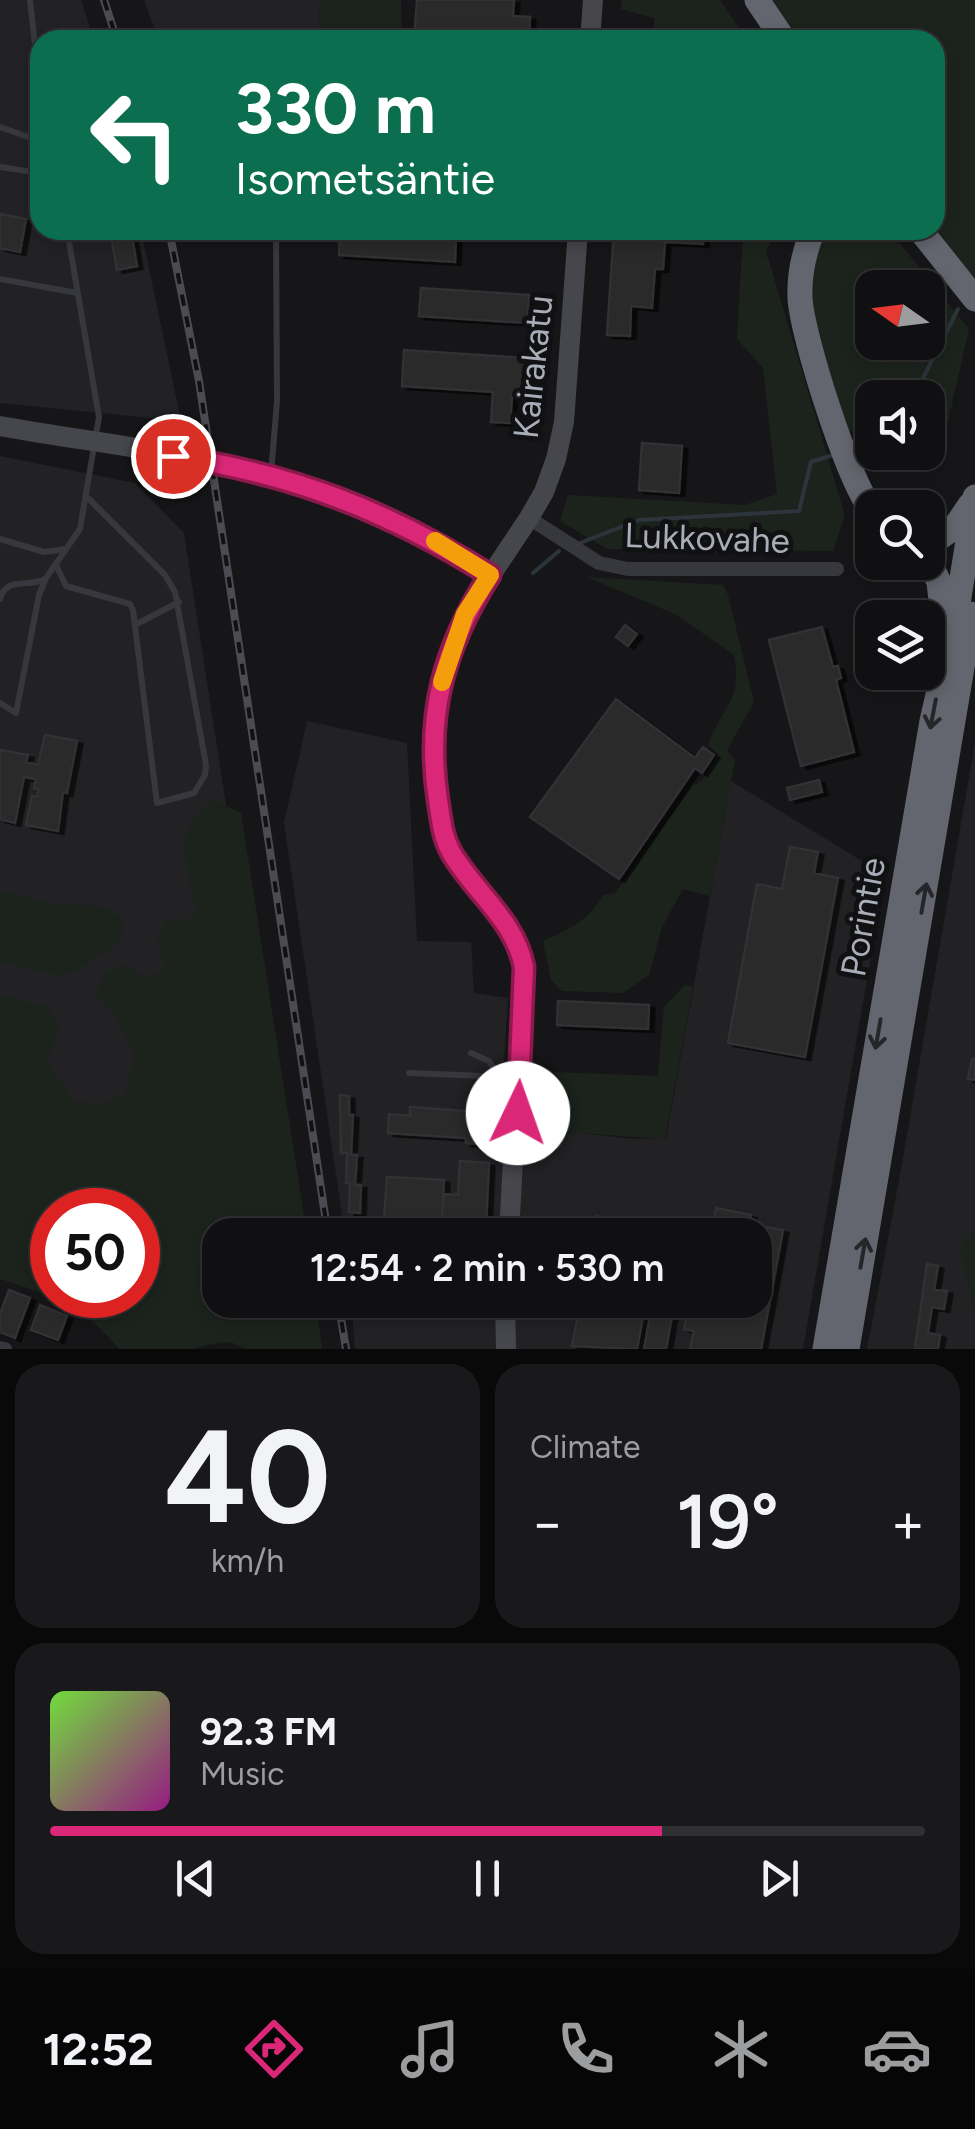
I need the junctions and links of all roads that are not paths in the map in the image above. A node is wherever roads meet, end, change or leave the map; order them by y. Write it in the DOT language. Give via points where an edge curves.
graph roads {
  1 [pos="30,0"];
  2 [pos="593,0"];
  3 [pos="757,0"];
  4 [pos="33,30"];
  5 [pos="591,30"];
  6 [pos="777,30"];
  7 [pos="0,127"];
  8 [pos="30,138"];
  9 [pos="0,168"];
  10 [pos="30,172"];
  11 [pos="69,240"];
  12 [pos="276,240"];
  13 [pos="577,240"];
  14 [pos="810,240"];
  15 [pos="928,240"];
  16 [pos="0,279"];
  17 [pos="77,294"];
  18 [pos="975,299"];
  19 [pos="0,426"];
  20 [pos="96,444"];
  21 [pos="851,466"];
  22 [pos="271,475"];
  23 [pos="859,490"];
  24 [pos="870,490"];
  25 [pos="87,497"];
  26 [pos="975,497"];
  27 [pos="529,518"];
  28 [pos="945,535"];
  29 [pos="0,539"];
  30 [pos="68,549"];
  31 [pos="945,551"];
  32 [pos="969,558"];
  33 [pos="56,565"];
  34 [pos="837,569"];
  35 [pos="490,575"];
  36 [pos="46,578"];
  37 [pos="975,589"];
  38 [pos="0,599"];
  39 [pos="178,602"];
  40 [pos="135,625"];
  41 [pos="945,658"];
  42 [pos="939,690"];
  43 [pos="0,703"];
  44 [pos="470,1053"];
  45 [pos="409,1072"];
  46 [pos="509,1077"];
  47 [pos="509,1218"];
  48 [pos="505,1318"];
  49 [pos="506,1349"];
  50 [pos="825,1349"];
  51 [pos="847,1349"];
  1 -- 4 [label="lane"];
  2 -- 5 [label="main road"];
  3 -- 6 [label="highway"];
  7 -- 8 [label="lane"];
  9 -- 10 [label="lane"];
  11 -- 17 [label="lane"];
  12 -- 22 [label="lane"];
  13 -- 27 [label="main road, Kairakatu" via="564,422 550,475"];
  14 -- 21 [label="highway" via="800,273 802,319"];
  15 -- 18 [label="highway"];
  16 -- 17 [label="lane"];
  17 -- 20 [label="lane" via="99,412"];
  19 -- 20 [label="main road"];
  20 -- 22 [label="main road"];
  20 -- 25 [label="lane"];
  21 -- 23 [label="highway"];
  21 -- 24 [label="highway"];
  22 -- 35 [label="main road" via="382,514"];
  25 -- 30 [label="lane"];
  25 -- 39 [label="lane" via="165,574"];
  26 -- 28 [label="highway"];
  26 -- 32 [label="highway, Porintie"];
  27 -- 34 [label="street, Lukkovahe" via="598,563 628,570"];
  27 -- 35 [label="main road, Kairakatu"];
  29 -- 30 [label="lane" via="44,552"];
  30 -- 33 [label="lane"];
  31 -- 32 [label="highway"];
  32 -- 41 [label="highway, Porintie"];
  33 -- 36 [label="lane"];
  33 -- 40 [label="lane" via="66,586 130,604"];
  35 -- 46 [label="main road, Kairakatu" via="465,614 444,672 433,728 434,776 452,854 520,947 524,967"];
  36 -- 38 [label="lane" via="9,584"];
  36 -- 43 [label="lane" via="16,712"];
  51 -- 37 [label="highway, Porintie, one-way"];
  39 -- 40 [label="lane"];
  39 -- 40 [label="lane" via="205,775 194,793 157,803"];
  42 -- 50 [label="highway, Porintie, one-way"];
  44 -- 46 [label="lane"];
  45 -- 46 [label="lane"];
  46 -- 47 [label="main road, Kairakatu"];
  48 -- 49 [label="main road"];
}
